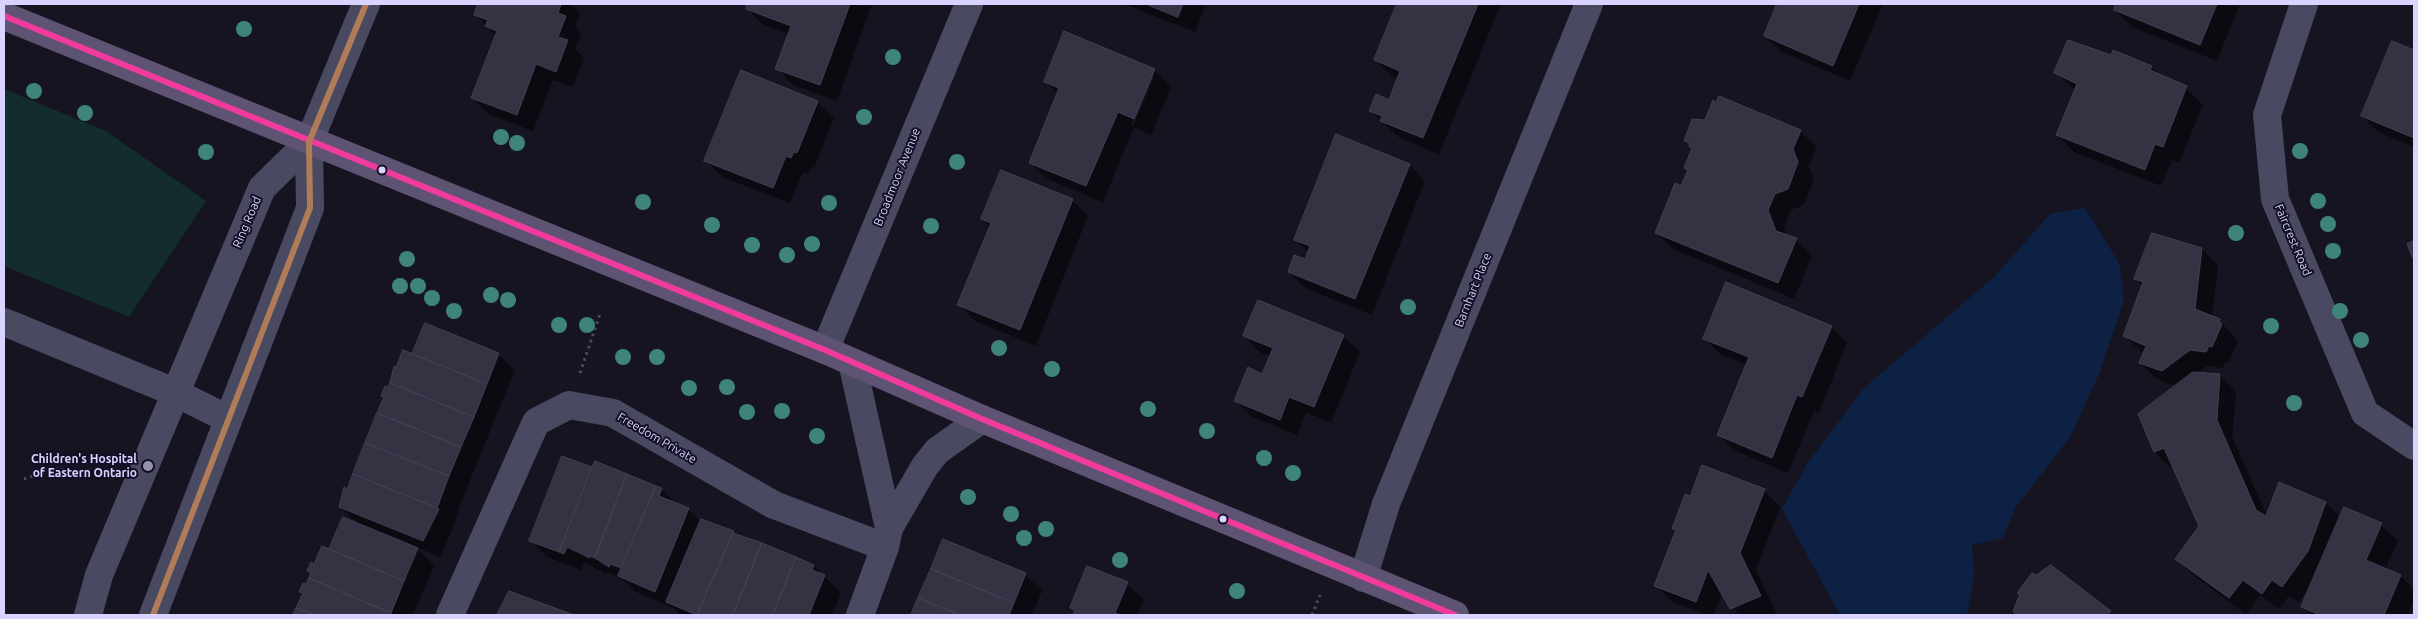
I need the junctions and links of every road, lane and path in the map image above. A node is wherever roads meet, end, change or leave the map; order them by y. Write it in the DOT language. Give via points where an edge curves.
graph roads {
  1 [pos="366,4"];
  2 [pos="968,4"];
  3 [pos="1589,4"];
  4 [pos="2304,4"];
  5 [pos="4,16"];
  6 [pos="309,142"];
  7 [pos="600,314"];
  8 [pos="4,322"];
  9 [pos="826,350"];
  10 [pos="852,362"];
  11 [pos="174,392"];
  12 [pos="569,404"];
  13 [pos="228,419"];
  14 [pos="982,419"];
  15 [pos="2414,446"];
  16 [pos="108,470"];
  17 [pos="24,479"];
  18 [pos="887,537"];
  19 [pos="1363,578"];
  20 [pos="88,615"];
  21 [pos="153,615"];
  22 [pos="450,615"];
  23 [pos="860,615"];
  24 [pos="1455,615"];
  1 -- 6 [label="street"];
  2 -- 9 [label="street, Broadmoor Avenue"];
  3 -- 19 [label="street, Barnhart Place" via="1386,504"];
  4 -- 15 [label="street, Faircrest Road" via="2267,115 2276,199 2365,413"];
  5 -- 6 [label="main road"];
  6 -- 9 [label="main road"];
  6 -- 11 [label="street, Ring Road" via="262,188"];
  6 -- 13 [label="street" via="310,208"];
  7 -- 12 [label="path"];
  8 -- 11 [label="street"];
  9 -- 10 [label="main road"];
  10 -- 14 [label="main road"];
  10 -- 18 [label="street"];
  11 -- 13 [label="street"];
  11 -- 20 [label="street, Ring Road" via="99,575"];
  12 -- 18 [label="street, Freedom Private" via="612,413 774,505"];
  12 -- 22 [label="street" via="536,422"];
  13 -- 21 [label="street"];
  14 -- 18 [label="street" via="937,451 925,466"];
  14 -- 19 [label="main road"];
  16 -- 17 [label="path" via="53,469"];
  18 -- 23 [label="street"];
  19 -- 24 [label="main road"];
}
